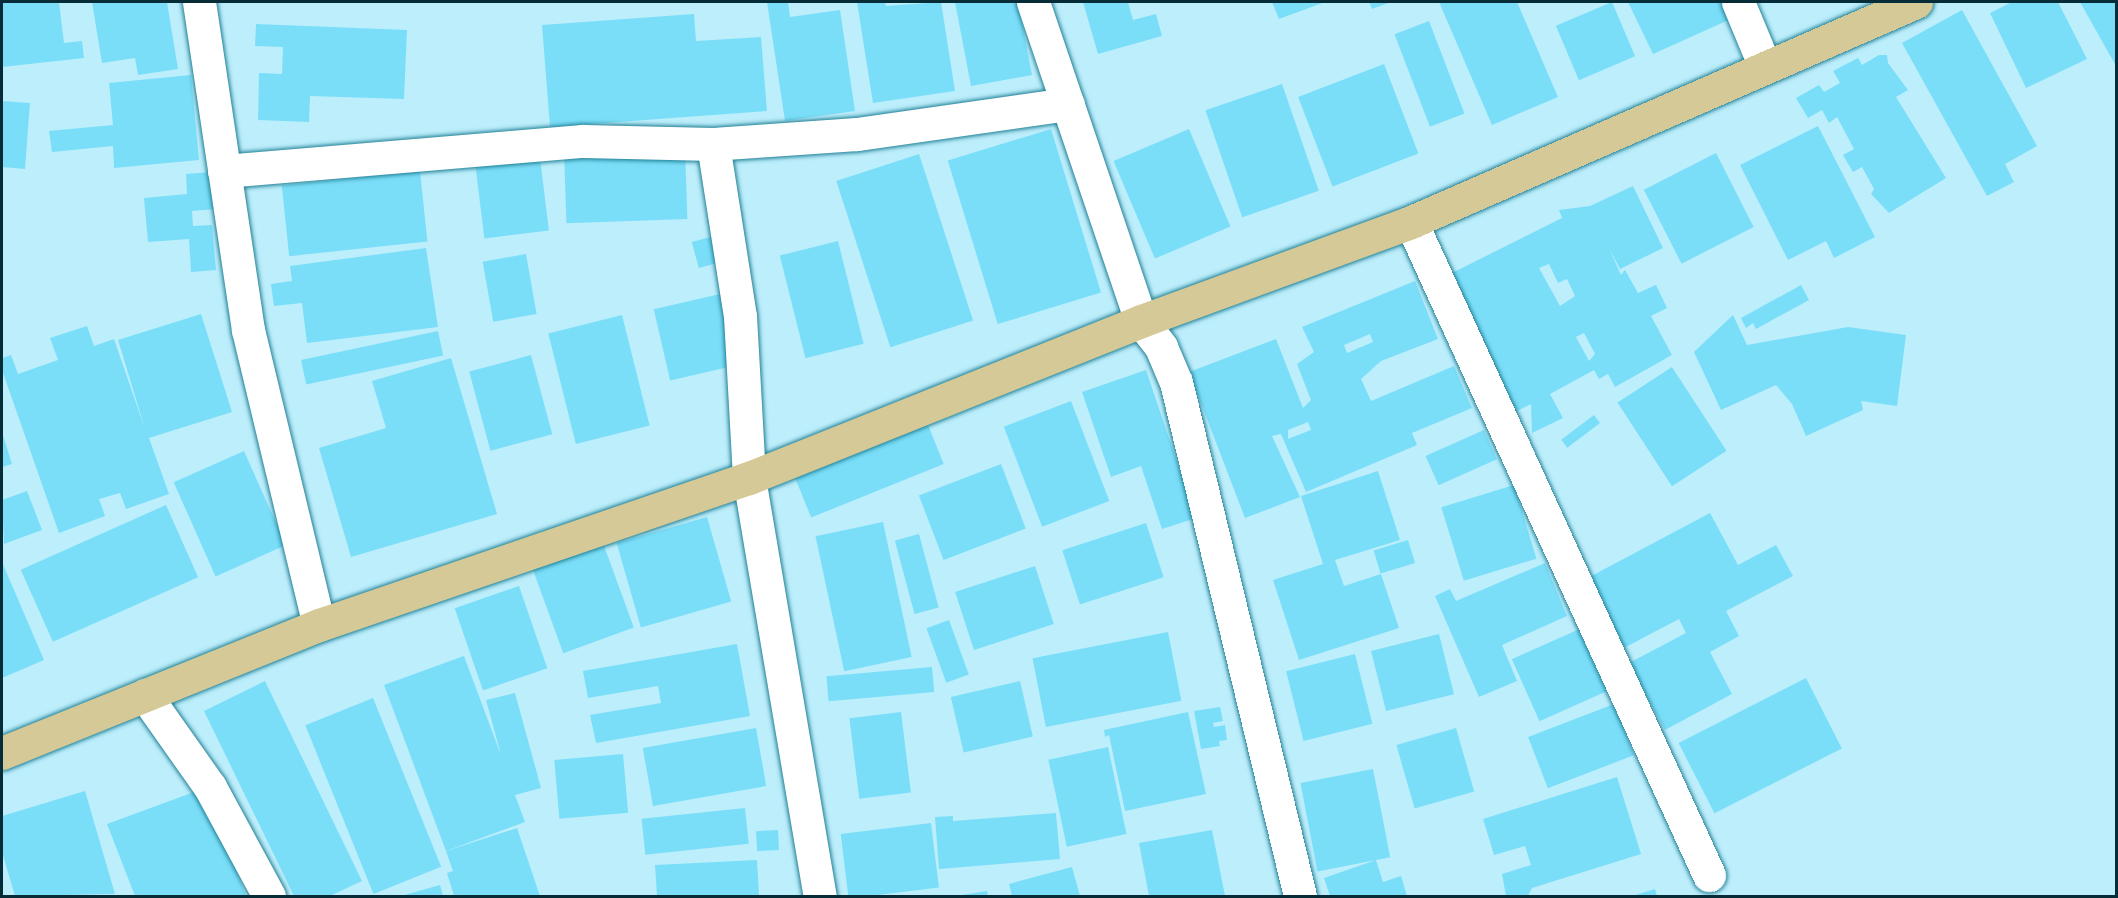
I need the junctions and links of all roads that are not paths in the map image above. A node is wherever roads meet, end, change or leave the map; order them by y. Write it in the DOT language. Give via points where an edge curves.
graph roads {
  1 [pos="199,2"];
  2 [pos="1033,2"];
  3 [pos="1738,2"];
  4 [pos="1916,2"];
  5 [pos="1765,67"];
  6 [pos="1068,104"];
  7 [pos="713,144"];
  8 [pos="224,171"];
  9 [pos="1411,222"];
  10 [pos="1141,321"];
  11 [pos="749,478"];
  12 [pos="319,625"];
  13 [pos="145,695"];
  14 [pos="2,753"];
  15 [pos="1708,875"];
  16 [pos="269,897"];
  17 [pos="820,897"];
  18 [pos="1300,897"];
  1 -- 8 [label="street"];
  2 -- 6 [label="street"];
  3 -- 5 [label="street"];
  4 -- 5 [label="main road"];
  5 -- 9 [label="main road"];
  6 -- 7 [label="street" via="857,134"];
  6 -- 10 [label="street"];
  7 -- 8 [label="street" via="583,141"];
  7 -- 11 [label="street" via="740,316"];
  8 -- 12 [label="street" via="248,330"];
  9 -- 10 [label="main road"];
  9 -- 15 [label="street"];
  10 -- 11 [label="main road"];
  10 -- 18 [label="street" via="1161,347 1176,382"];
  11 -- 12 [label="main road"];
  11 -- 17 [label="street"];
  12 -- 13 [label="main road"];
  13 -- 14 [label="main road"];
  13 -- 16 [label="street" via="210,787"];
}
